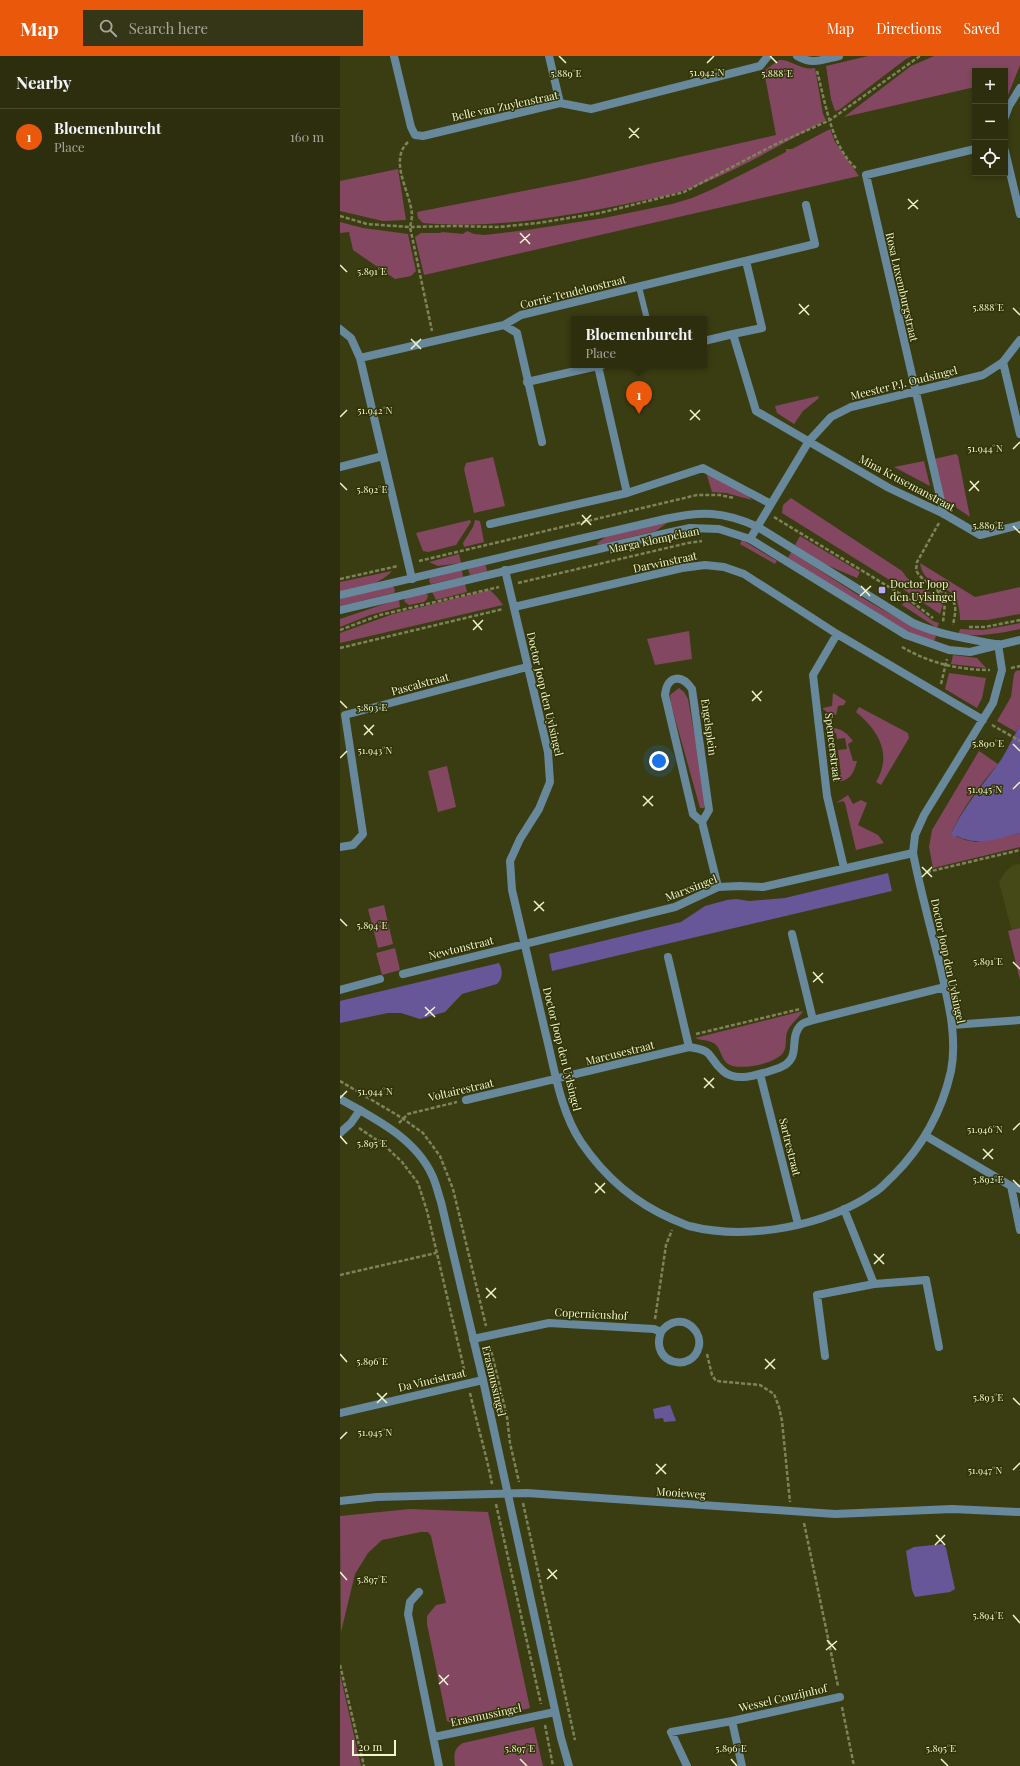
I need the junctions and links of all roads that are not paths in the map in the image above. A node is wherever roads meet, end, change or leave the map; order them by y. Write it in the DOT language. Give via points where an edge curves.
graph roads {
  1 [pos="394,56"];
  2 [pos="549,56"];
  3 [pos="768,56"];
  4 [pos="797,56"];
  5 [pos="839,56"];
  6 [pos="1020,88"];
  7 [pos="560,103"];
  8 [pos="1008,109"];
  9 [pos="972,150"];
  10 [pos="1008,164"];
  11 [pos="806,205"];
  12 [pos="1020,214"];
  13 [pos="746,261"];
  14 [pos="639,287"];
  15 [pos="646,316"];
  16 [pos="504,325"];
  17 [pos="340,329"];
  18 [pos="733,334"];
  19 [pos="707,340"];
  20 [pos="1020,340"];
  21 [pos="360,358"];
  22 [pos="1003,362"];
  23 [pos="591,368"];
  24 [pos="600,368"];
  25 [pos="527,382"];
  26 [pos="915,391"];
  27 [pos="1020,434"];
  28 [pos="809,441"];
  29 [pos="542,442"];
  30 [pos="383,456"];
  31 [pos="340,467"];
  32 [pos="627,493"];
  33 [pos="771,504"];
  34 [pos="944,514"];
  35 [pos="490,524"];
  36 [pos="1020,525"];
  37 [pos="758,527"];
  38 [pos="750,539"];
  39 [pos="502,558"];
  40 [pos="505,570"];
  41 [pos="412,579"];
  42 [pos="416,591"];
  43 [pos="340,595"];
  44 [pos="514,607"];
  45 [pos="340,610"];
  46 [pos="837,634"];
  47 [pos="1020,640"];
  48 [pos="998,644"];
  49 [pos="527,667"];
  50 [pos="983,720"];
  51 [pos="702,822"];
  52 [pos="340,847"];
  53 [pos="913,853"];
  54 [pos="844,868"];
  55 [pos="718,887"];
  56 [pos="792,934"];
  57 [pos="525,944"];
  58 [pos="668,957"];
  59 [pos="403,974"];
  60 [pos="380,979"];
  61 [pos="945,987"];
  62 [pos="340,990"];
  63 [pos="813,1020"];
  64 [pos="1020,1020"];
  65 [pos="952,1025"];
  66 [pos="689,1047"];
  67 [pos="760,1074"];
  68 [pos="557,1080"];
  69 [pos="340,1099"];
  70 [pos="466,1100"];
  71 [pos="360,1110"];
  72 [pos="340,1133"];
  73 [pos="926,1136"];
  74 [pos="1011,1186"];
  75 [pos="1020,1189"];
  76 [pos="844,1209"];
  77 [pos="798,1224"];
  78 [pos="1020,1230"];
  79 [pos="874,1284"];
  80 [pos="657,1331"];
  81 [pos="474,1339"];
  82 [pos="939,1347"];
  83 [pos="825,1356"];
  84 [pos="483,1380"];
  85 [pos="340,1413"];
  86 [pos="508,1493"];
  87 [pos="340,1500"];
  88 [pos="1020,1512"];
  89 [pos="419,1592"];
  90 [pos="840,1696"];
  91 [pos="555,1712"];
  92 [pos="732,1721"];
  93 [pos="434,1737"];
  94 [pos="561,1738"];
  95 [pos="440,1766"];
  96 [pos="564,1766"];
  97 [pos="569,1766"];
  98 [pos="687,1766"];
  99 [pos="742,1766"];
  1 -- 7 [label="street, Belle van Zuylenstraat" via="415,135 424,136"];
  2 -- 7 [label="street"];
  3 -- 7 [label="street, Belle van Zuylenstraat" via="760,66 591,109"];
  4 -- 5 [label="street" via="814,62"];
  6 -- 8 [label="street"];
  9 -- 26 [label="street, Rosa Luxemburgstraat" via="866,175"];
  10 -- 12 [label="street"];
  11 -- 13 [label="street, Corrie Tendeloostraat" via="815,244"];
  13 -- 14 [label="street, Corrie Tendeloostraat"];
  13 -- 18 [label="street" via="762,328"];
  14 -- 15 [label="lane"];
  14 -- 16 [label="street, Corrie Tendeloostraat" via="521,316"];
  16 -- 21 [label="street, Corrie Tendeloostraat"];
  16 -- 25 [label="street" via="517,333"];
  17 -- 21 [label="street" via="351,338"];
  18 -- 19 [label="street"];
  18 -- 28 [label="street, Mina Krusemanstraat" via="756,410"];
  20 -- 22 [label="street, Meester P.J. Oudsingel"];
  21 -- 30 [label="street"];
  22 -- 26 [label="street, Meester P.J. Oudsingel" via="983,375"];
  22 -- 27 [label="street"];
  23 -- 25 [label="street"];
  24 -- 32 [label="street"];
  25 -- 29 [label="street"];
  26 -- 28 [label="street, Meester P.J. Oudsingel" via="851,407 831,417"];
  26 -- 34 [label="street, Rosa Luxemburgstraat"];
  28 -- 33 [label="street, Meester P.J. Oudsingel"];
  28 -- 34 [label="street, Mina Krusemanstraat" via="889,488"];
  30 -- 31 [label="street"];
  30 -- 41 [label="street"];
  32 -- 33 [label="street" via="703,468"];
  32 -- 35 [label="street"];
  33 -- 37 [label="street, Meester P.J. Oudsingel"];
  34 -- 36 [label="street, Mina Krusemanstraat" via="980,535"];
  37 -- 38 [label="street, Meester P.J. Oudsingel"];
  37 -- 39 [label="street, Marga Klompélaan" via="739,518 694,513"];
  37 -- 48 [label="street, Marga Klompélaan" via="913,623 952,637"];
  38 -- 40 [label="street, Marga Klompélaan" via="719,529 690,528"];
  38 -- 48 [label="street, Marga Klompélaan" via="906,635 938,647 970,652"];
  39 -- 40 [label="street, Doctor Joop den Uylsingel"];
  39 -- 41 [label="street, Marga Klompélaan"];
  40 -- 42 [label="street, Marga Klompélaan"];
  40 -- 44 [label="street, Doctor Joop den Uylsingel"];
  41 -- 42 [label="street"];
  41 -- 43 [label="street, Marga Klompélaan"];
  42 -- 45 [label="street, Marga Klompélaan"];
  44 -- 46 [label="street, Darwinstraat" via="705,564 744,574"];
  44 -- 49 [label="street, Doctor Joop den Uylsingel"];
  46 -- 50 [label="street, Darwinstraat"];
  46 -- 54 [label="street, Spencerstraat" via="813,675 828,796"];
  47 -- 48 [label="street, Marga Klompélaan"];
  48 -- 50 [label="street, Doctor Joop den Uylsingel" via="1002,670 993,703"];
  49 -- 52 [label="street, Pascalstraat" via="345,716 363,834 353,845"];
  49 -- 57 [label="street, Doctor Joop den Uylsingel" via="548,752 550,782 510,861 512,890"];
  50 -- 53 [label="street, Doctor Joop den Uylsingel" via="924,815 915,835"];
  51 -- 51 [label="street, Engelsplein" via="693,814 665,695 666,686 680,678 687,681 692,689 709,810"];
  51 -- 55 [label="street, Engelsplein"];
  53 -- 54 [label="street, Marxsingel"];
  53 -- 61 [label="street, Doctor Joop den Uylsingel"];
  54 -- 55 [label="street, Marxsingel" via="763,887"];
  55 -- 57 [label="street, Marxsingel" via="675,907"];
  56 -- 63 [label="street"];
  57 -- 59 [label="street, Newtonstraat"];
  57 -- 68 [label="street, Doctor Joop den Uylsingel"];
  58 -- 66 [label="street"];
  60 -- 62 [label="street"];
  61 -- 63 [label="street"];
  61 -- 65 [label="street, Doctor Joop den Uylsingel"];
  63 -- 67 [label="street" via="800,1026 795,1035 794,1054 784,1066"];
  64 -- 65 [label="street"];
  65 -- 73 [label="street, Doctor Joop den Uylsingel" via="951,1070 942,1103"];
  66 -- 67 [label="street" via="704,1050 711,1055 723,1072 739,1078"];
  66 -- 68 [label="street, Marcusestraat"];
  67 -- 77 [label="street, Sartrestraat"];
  68 -- 70 [label="street, Voltairestraat"];
  68 -- 77 [label="street, Doctor Joop den Uylsingel" via="569,1119 580,1140 604,1172 637,1201 695,1227 722,1231 775,1229"];
  69 -- 71 [label="street, Erasmussingel"];
  71 -- 72 [label="street"];
  71 -- 81 [label="street, Erasmussingel" via="407,1142 432,1175 441,1202"];
  73 -- 74 [label="street"];
  73 -- 76 [label="street, Doctor Joop den Uylsingel" via="907,1162 876,1192"];
  74 -- 75 [label="street"];
  74 -- 78 [label="street"];
  76 -- 77 [label="street, Doctor Joop den Uylsingel"];
  76 -- 79 [label="street"];
  79 -- 82 [label="street" via="926,1280"];
  79 -- 83 [label="street" via="818,1295"];
  80 -- 80 [label="street" via="660,1352 670,1361 676,1363 689,1360 698,1350 700,1344 696,1330 685,1322 671,1323"];
  80 -- 81 [label="street, Copernicushof" via="549,1323"];
  81 -- 84 [label="street, Erasmussingel"];
  84 -- 85 [label="street, Da Vincistraat"];
  84 -- 86 [label="street, Erasmussingel"];
  86 -- 87 [label="street, Mooieweg"];
  86 -- 88 [label="street, Mooieweg" via="835,1514 952,1509"];
  86 -- 91 [label="street, Erasmussingel"];
  89 -- 93 [label="street" via="410,1602 408,1614"];
  90 -- 92 [label="street, Wessel Couzijnhof"];
  91 -- 93 [label="street, Erasmussingel"];
  91 -- 94 [label="street, Erasmussingel"];
  92 -- 98 [label="street, Wessel Couzijnhof" via="671,1732"];
  92 -- 99 [label="street, Wessel Couzijnhof"];
  93 -- 95 [label="street"];
  94 -- 96 [label="street, Erasmussingel"];
  94 -- 97 [label="street, Erasmussingel"];
}
